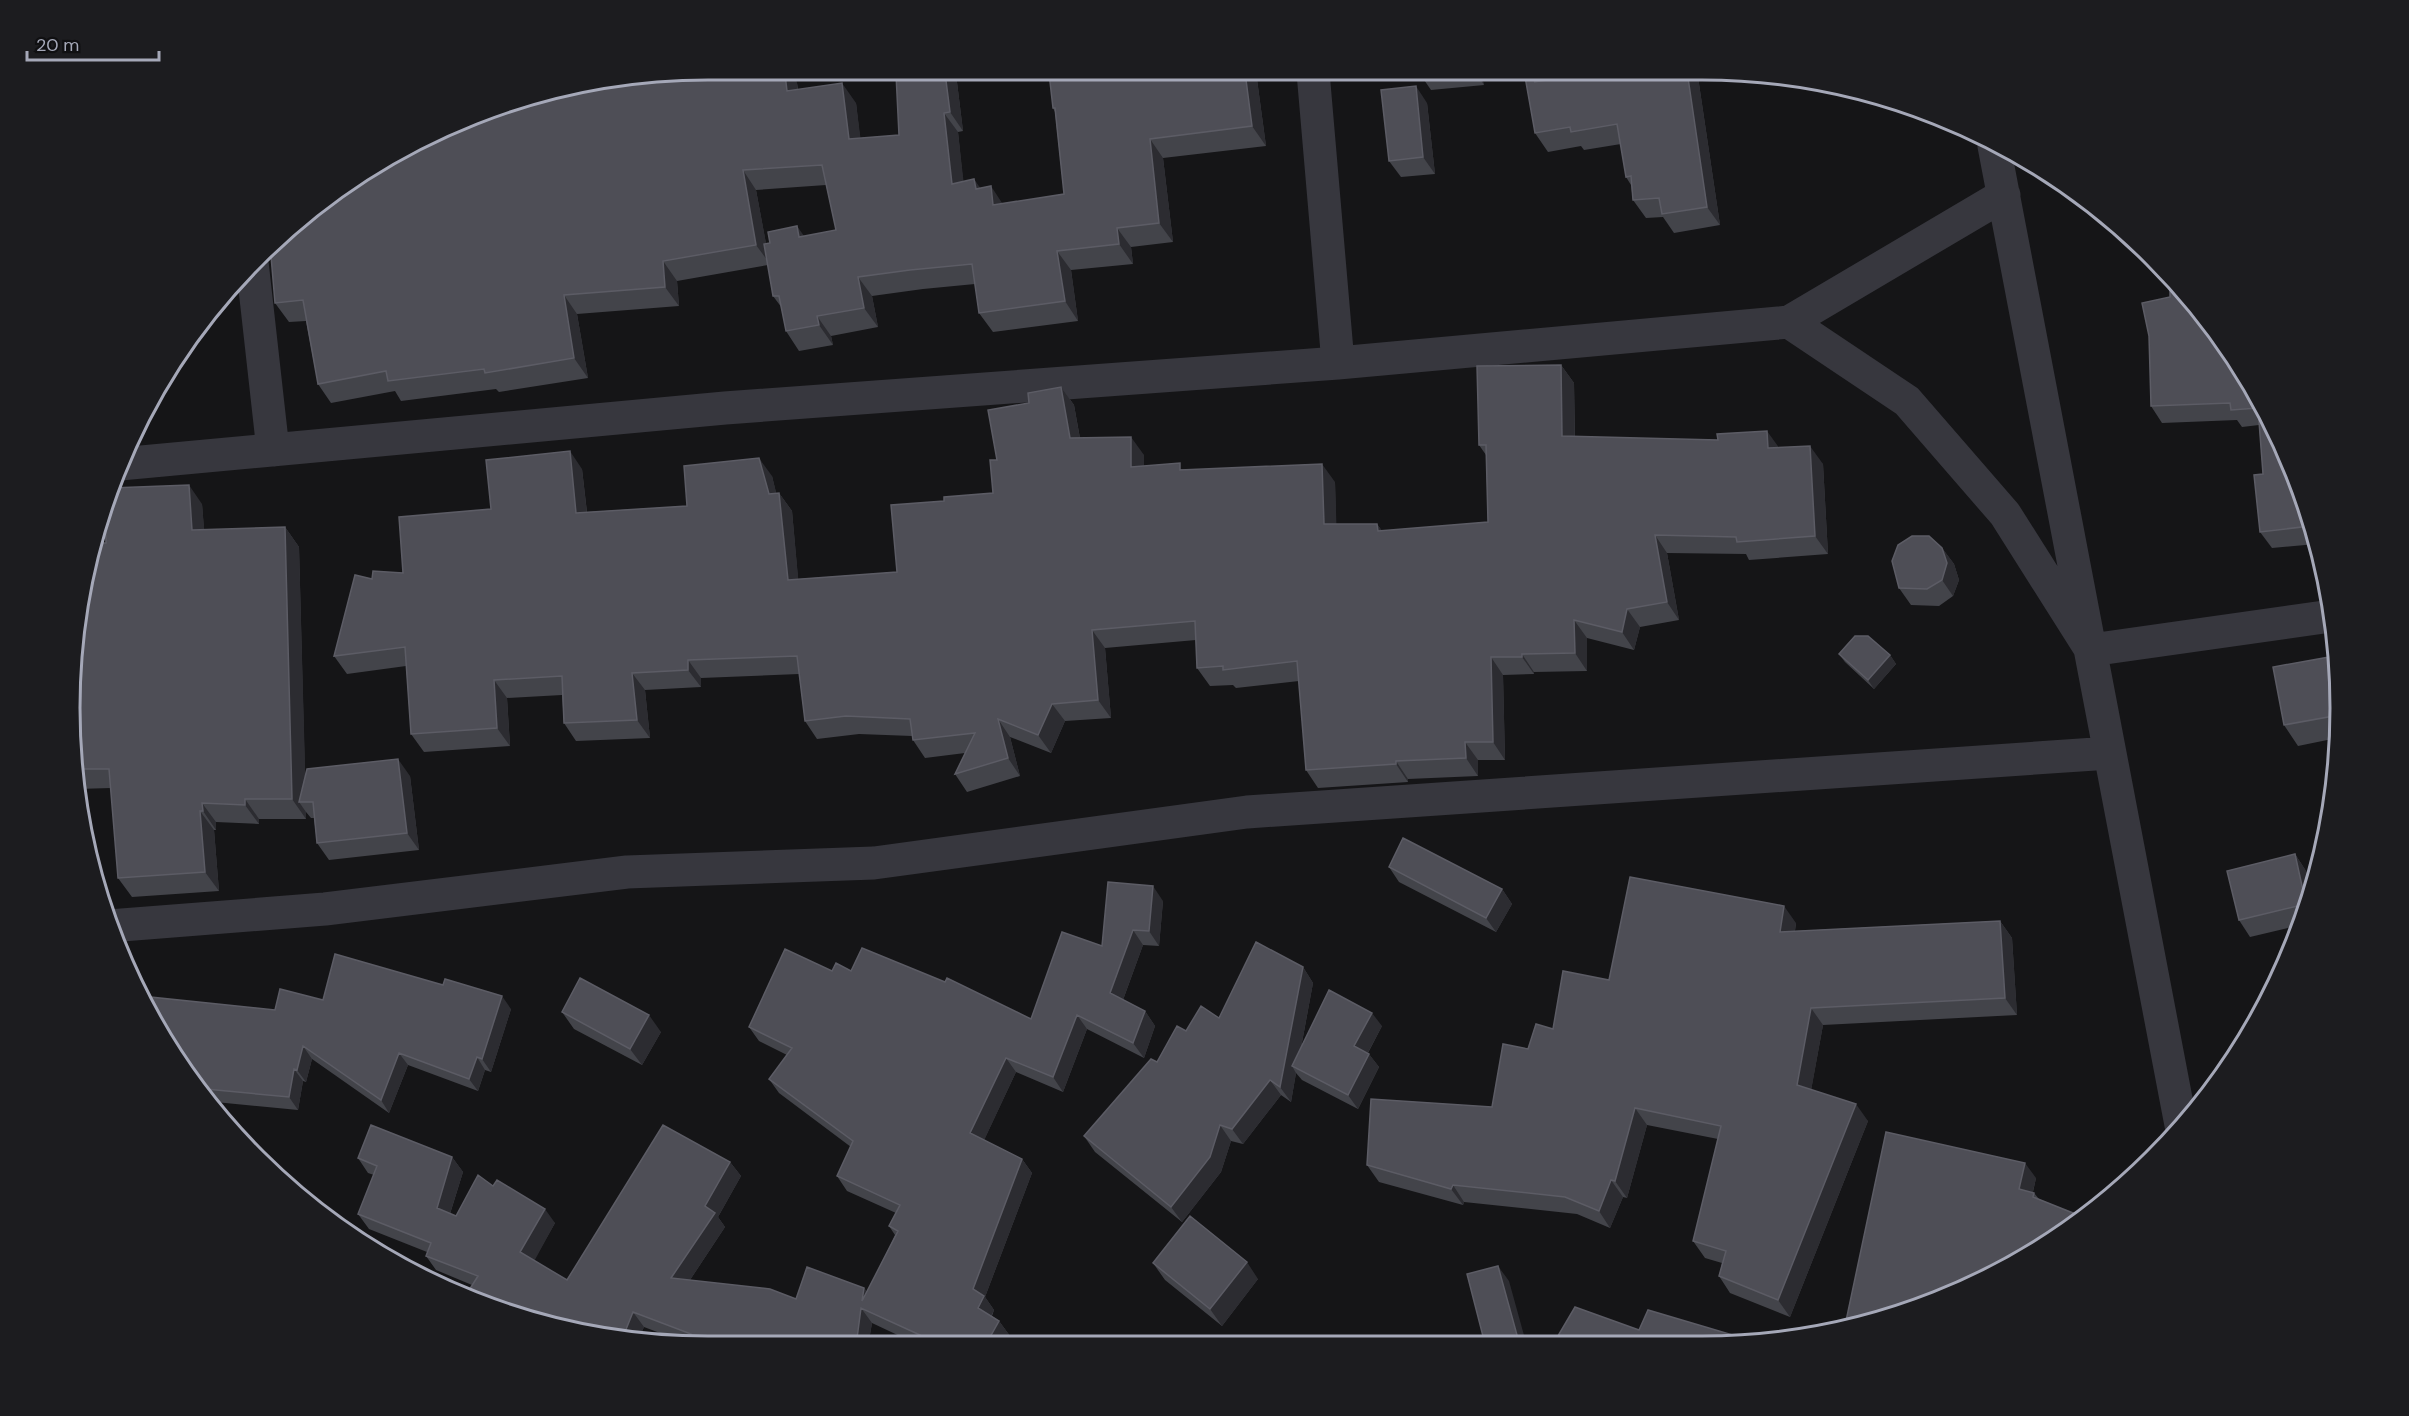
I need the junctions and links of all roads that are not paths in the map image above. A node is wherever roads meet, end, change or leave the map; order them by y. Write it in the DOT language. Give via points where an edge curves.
graph roads {
  1 [pos="1314,80"];
  2 [pos="1995,153"];
  3 [pos="2004,195"];
  4 [pos="253,275"];
  5 [pos="1789,322"];
  6 [pos="1338,363"];
  7 [pos="273,450"];
  8 [pos="129,463"];
  9 [pos="2322,617"];
  10 [pos="2091,650"];
  11 [pos="2110,753"];
  12 [pos="118,925"];
  13 [pos="2179,1116"];
  1 -- 6 [label="street"];
  2 -- 3 [label="street"];
  3 -- 5 [label="street"];
  3 -- 10 [label="street"];
  4 -- 7 [label="street"];
  5 -- 6 [label="street"];
  5 -- 10 [label="street" via="1907,401 2005,514"];
  6 -- 7 [label="street" via="725,408"];
  7 -- 8 [label="street"];
  9 -- 10 [label="street"];
  10 -- 11 [label="street"];
  11 -- 12 [label="street" via="1247,812 874,863 627,872 325,909"];
  11 -- 13 [label="street"];
}
